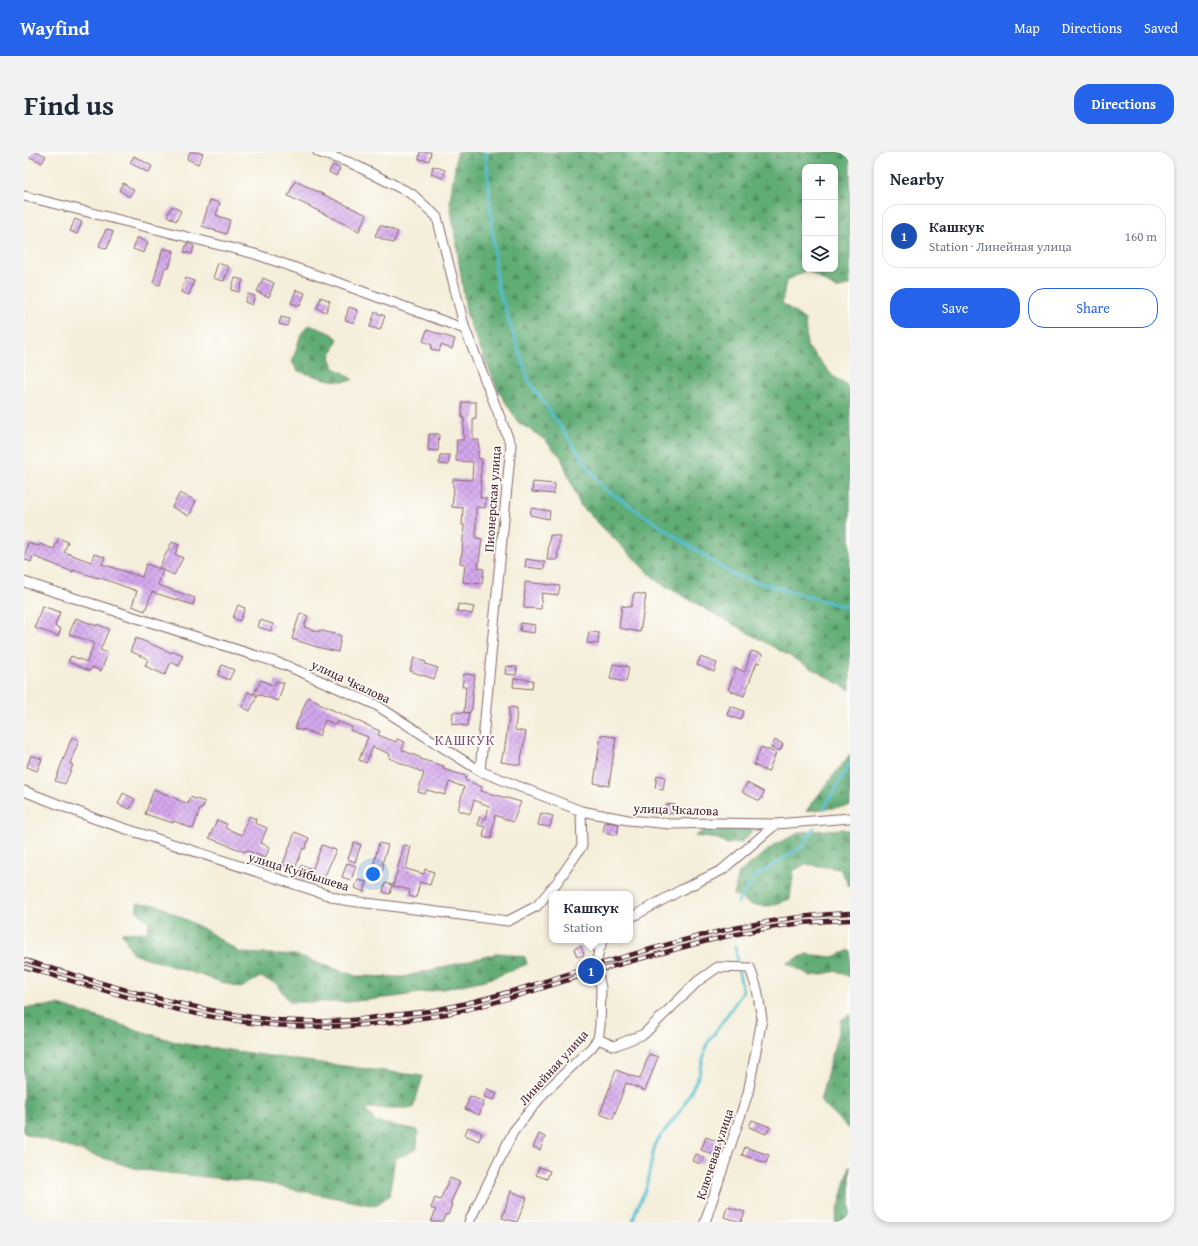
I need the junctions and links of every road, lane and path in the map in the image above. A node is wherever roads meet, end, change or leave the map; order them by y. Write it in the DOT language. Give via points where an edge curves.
graph roads {
  1 [pos="318,152"];
  2 [pos="24,196"];
  3 [pos="465,329"];
  4 [pos="24,582"];
  5 [pos="480,770"];
  6 [pos="24,791"];
  7 [pos="581,811"];
  8 [pos="850,818"];
  9 [pos="776,824"];
  10 [pos="549,891"];
  11 [pos="549,891"];
  12 [pos="633,916"];
  13 [pos="602,943"];
  14 [pos="598,1039"];
  15 [pos="469,1222"];
  16 [pos="704,1222"];
  1 -- 3 [label="street, Пионерская улица" via="351,163 412,194 436,217"];
  2 -- 3 [label="street" via="255,254"];
  3 -- 5 [label="street, Пионерская улица" via="511,445"];
  4 -- 5 [label="street, улица Чкалова" via="285,665 376,705"];
  5 -- 7 [label="street, улица Чкалова"];
  6 -- 10 [label="street, улица Куйбышева" via="96,820 343,900 508,921 536,906"];
  7 -- 9 [label="street, улица Чкалова" via="628,820 671,824"];
  7 -- 11 [label="street, улица Куйбышева" via="582,846"];
  8 -- 9 [label="street, улица Чкалова"];
  9 -- 12 [label="street" via="722,870"];
  13 -- 14 [label="street, Линейная улица" via="596,966 601,988"];
  14 -- 15 [label="street, Линейная улица" via="544,1093 513,1132"];
  14 -- 16 [label="street, Ключевая улица" via="614,1046 644,1034 698,981 718,967 750,968 757,989 762,1019 748,1093"];
}
